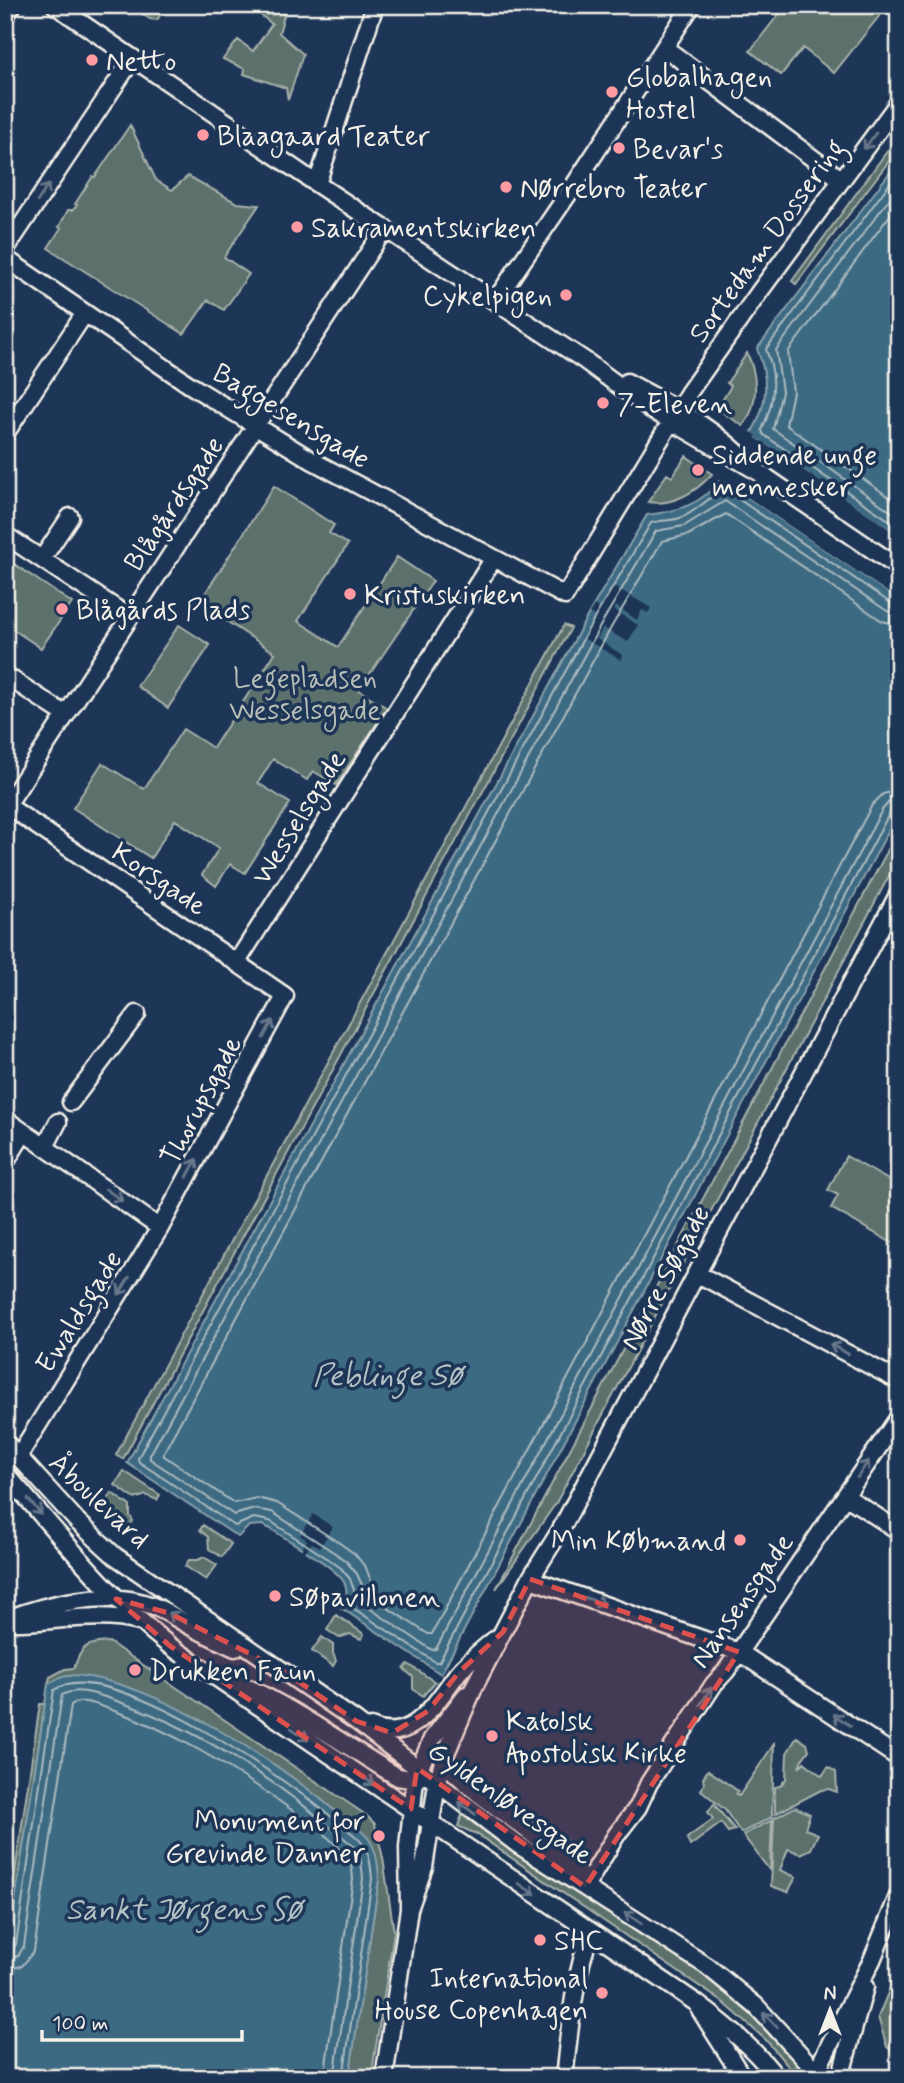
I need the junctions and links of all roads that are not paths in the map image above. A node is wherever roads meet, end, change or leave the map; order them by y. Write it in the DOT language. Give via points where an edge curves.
graph roads {
  1 [pos="12,5"];
  2 [pos="55,5"];
  3 [pos="375,5"];
  4 [pos="692,5"];
  5 [pos="5,16"];
  6 [pos="665,48"];
  7 [pos="133,58"];
  8 [pos="899,102"];
  9 [pos="842,180"];
  10 [pos="317,184"];
  11 [pos="385,228"];
  12 [pos="5,250"];
  13 [pos="5,258"];
  14 [pos="495,301"];
  15 [pos="85,313"];
  16 [pos="676,416"];
  17 [pos="256,426"];
  18 [pos="5,434"];
  19 [pos="70,517"];
  20 [pos="5,535"];
  21 [pos="494,558"];
  22 [pos="42,559"];
  23 [pos="896,567"];
  24 [pos="565,596"];
  25 [pos="129,617"];
  26 [pos="5,675"];
  27 [pos="66,715"];
  28 [pos="6,806"];
  29 [pos="899,893"];
  30 [pos="237,962"];
  31 [pos="285,996"];
  32 [pos="137,1014"];
  33 [pos="71,1102"];
  34 [pos="5,1119"];
  35 [pos="58,1122"];
  36 [pos="24,1132"];
  37 [pos="45,1147"];
  38 [pos="5,1163"];
  39 [pos="160,1228"];
  40 [pos="695,1273"];
  41 [pos="899,1381"];
  42 [pos="899,1416"];
  43 [pos="5,1442"];
  44 [pos="18,1457"];
  45 [pos="5,1473"];
  46 [pos="845,1496"];
  47 [pos="899,1531"];
  48 [pos="530,1578"];
  49 [pos="163,1590"];
  50 [pos="116,1599"];
  51 [pos="5,1621"];
  52 [pos="139,1622"];
  53 [pos="503,1632"];
  54 [pos="739,1652"];
  55 [pos="203,1668"];
  56 [pos="282,1670"];
  57 [pos="475,1685"];
  58 [pos="356,1721"];
  59 [pos="444,1758"];
  60 [pos="899,1758"];
  61 [pos="424,1777"];
  62 [pos="411,1809"];
  63 [pos="431,1823"];
  64 [pos="585,1887"];
  65 [pos="899,1894"];
  66 [pos="409,1909"];
  67 [pos="592,1932"];
  68 [pos="872,1960"];
  69 [pos="695,2002"];
  70 [pos="817,2075"];
  71 [pos="384,2078"];
  72 [pos="564,2078"];
  73 [pos="743,2078"];
  74 [pos="777,2078"];
  75 [pos="841,2078"];
  1 -- 5 [label="street"];
  2 -- 7 [label="street"];
  3 -- 10 [label="street"];
  4 -- 6 [label="street"];
  6 -- 9 [label="street"];
  6 -- 14 [label="street"];
  7 -- 10 [label="street"];
  12 -- 7 [label="street, one-way"];
  8 -- 9 [label="street, Sortedam Dossering, one-way"];
  9 -- 16 [label="street, Sortedam Dossering" via="722,343"];
  10 -- 11 [label="street"];
  11 -- 14 [label="street"];
  11 -- 17 [label="street, Blågårdsgade"];
  13 -- 15 [label="street, Baggesensgade"];
  14 -- 16 [label="street"];
  15 -- 17 [label="street, Baggesensgade"];
  15 -- 18 [label="street"];
  16 -- 23 [label="street" via="724,439 757,471"];
  16 -- 24 [label="street, Sortedam Dossering"];
  17 -- 21 [label="street, Baggesensgade"];
  17 -- 25 [label="street, Blågårdsgade"];
  19 -- 22 [label="street"];
  20 -- 22 [label="street"];
  21 -- 24 [label="street, Baggesensgade"];
  21 -- 30 [label="street, Wesselsgade"];
  22 -- 25 [label="street"];
  25 -- 27 [label="street, Blågårdsgade"];
  26 -- 27 [label="street"];
  27 -- 28 [label="street, Blågårdsgade"];
  28 -- 30 [label="street, Korsgade"];
  29 -- 40 [label="street, Nørre Søgade"];
  30 -- 31 [label="street, Korsgade"];
  39 -- 31 [label="street, Thorupsgade, one-way"];
  32 -- 33 [label="street"];
  34 -- 36 [label="street"];
  35 -- 37 [label="street"];
  36 -- 37 [label="street"];
  36 -- 38 [label="street"];
  37 -- 39 [label="street, one-way"];
  39 -- 44 [label="street, Ewaldsgade, one-way"];
  41 -- 40 [label="street, one-way"];
  40 -- 48 [label="street, Nørre Søgade" via="560,1531"];
  46 -- 42 [label="street, Nansensgade, one-way"];
  43 -- 44 [label="street, Åboulevard"];
  44 -- 49 [label="street, Åboulevard" via="103,1545"];
  45 -- 50 [label="street, Åboulevard, one-way"];
  46 -- 47 [label="street"];
  46 -- 54 [label="street, Nansensgade"];
  48 -- 53 [label="street, Nørre Søgade"];
  48 -- 54 [label="street, one-way"];
  49 -- 56 [label="street, Gyldenløvesgade"];
  50 -- 51 [label="street" via="46,1606"];
  50 -- 52 [label="street, Åboulevard"];
  56 -- 50 [label="street, one-way" via="157,1607"];
  51 -- 52 [label="street"];
  52 -- 55 [label="street"];
  53 -- 57 [label="street, Nørre Søgade"];
  53 -- 58 [label="street" via="409,1728 383,1733"];
  60 -- 54 [label="street, one-way"];
  64 -- 54 [label="street, Nansensgade, one-way"];
  55 -- 61 [label="street" via="263,1695 398,1777"];
  55 -- 62 [label="street, one-way"];
  56 -- 58 [label="street, Gyldenløvesgade"];
  57 -- 59 [label="street, Nørre Søgade"];
  57 -- 61 [label="street, Nørre Søgade" via="432,1739"];
  58 -- 61 [label="street, Gyldenløvesgade"];
  59 -- 61 [label="street, Nørre Søgade"];
  59 -- 64 [label="street" via="478,1793 572,1862"];
  61 -- 62 [label="street"];
  61 -- 63 [label="street"];
  64 -- 61 [label="street, Gyldenløvesgade, one-way"];
  62 -- 63 [label="street"];
  62 -- 66 [label="street"];
  63 -- 66 [label="street" via="424,1867"];
  63 -- 67 [label="street, one-way"];
  70 -- 64 [label="street, Gyldenløvesgade, one-way" via="776,2026 733,1986"];
  65 -- 68 [label="street"];
  66 -- 71 [label="street"];
  67 -- 69 [label="street"];
  67 -- 72 [label="street" via="576,1983"];
  68 -- 70 [label="street"];
  68 -- 75 [label="street"];
  69 -- 73 [label="street"];
  69 -- 74 [label="street" via="726,2024"];
}
